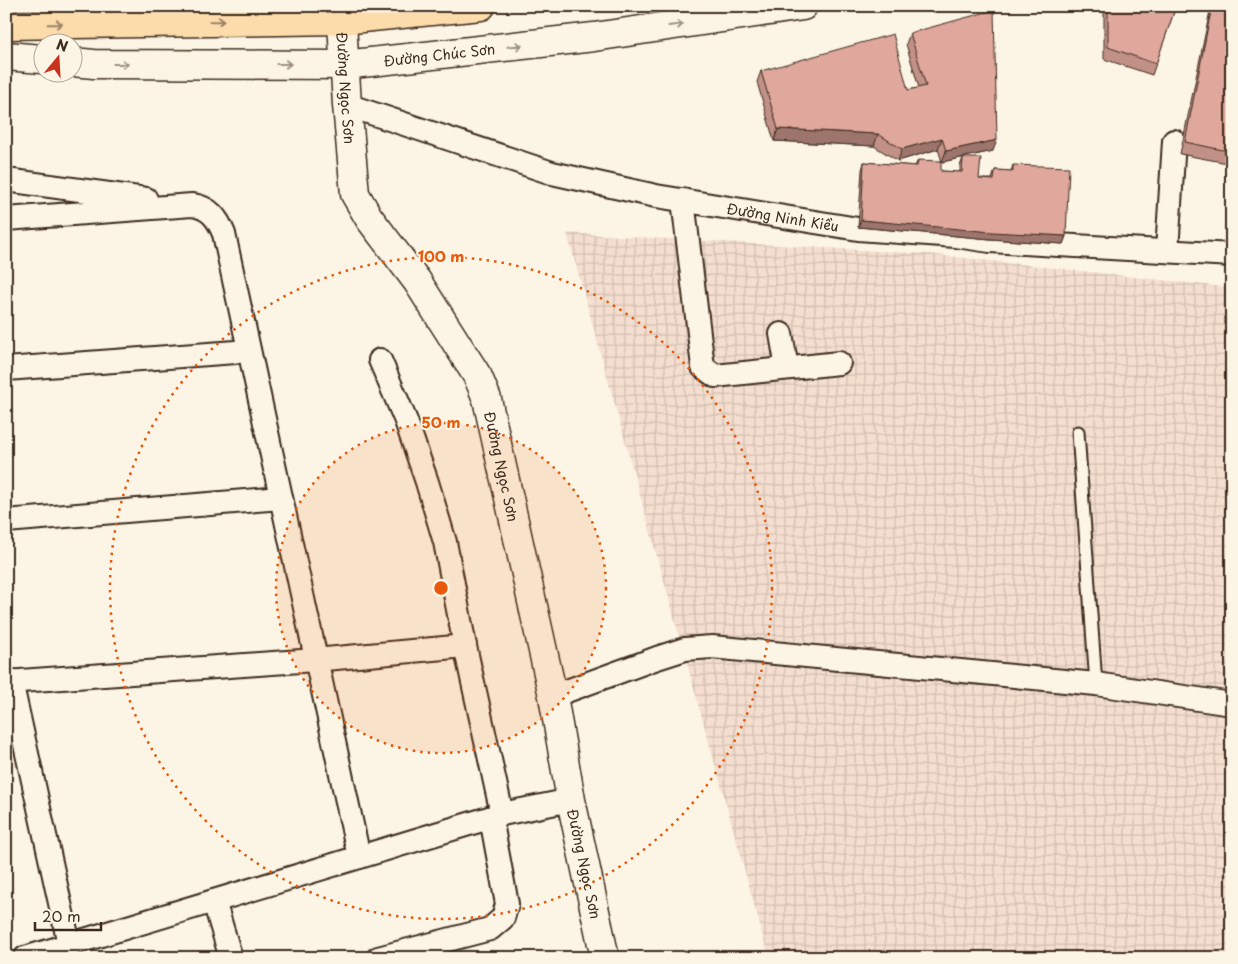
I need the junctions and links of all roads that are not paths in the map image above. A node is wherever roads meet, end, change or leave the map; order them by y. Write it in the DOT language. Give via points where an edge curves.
graph roads {
  1 [pos="481,6"];
  2 [pos="803,6"];
  3 [pos="341,13"];
  4 [pos="6,25"];
  5 [pos="6,56"];
  6 [pos="32,58"];
  7 [pos="82,63"];
  8 [pos="344,65"];
  9 [pos="347,105"];
  10 [pos="1174,141"];
  11 [pos="6,180"];
  12 [pos="683,200"];
  13 [pos="192,205"];
  14 [pos="6,219"];
  15 [pos="1167,251"];
  16 [pos="1232,255"];
  17 [pos="781,334"];
  18 [pos="249,351"];
  19 [pos="380,360"];
  20 [pos="839,363"];
  21 [pos="786,368"];
  22 [pos="6,369"];
  23 [pos="1078,432"];
  24 [pos="281,498"];
  25 [pos="6,521"];
  26 [pos="465,646"];
  27 [pos="315,660"];
  28 [pos="9,681"];
  29 [pos="1096,684"];
  30 [pos="553,696"];
  31 [pos="1232,704"];
  32 [pos="571,800"];
  33 [pos="497,816"];
  34 [pos="359,857"];
  35 [pos="214,901"];
  36 [pos="69,944"];
  37 [pos="25,958"];
  38 [pos="231,958"];
  39 [pos="378,958"];
  40 [pos="605,958"];
  1 -- 3 [label="highway"];
  8 -- 2 [label="main road, Đường Chúc Sơn, one-way" via="594,37"];
  4 -- 3 [label="highway, one-way"];
  3 -- 8 [label="main road, Đường Ngọc Sơn"];
  5 -- 6 [label="main road"];
  7 -- 8 [label="main road, Đường Chúc Sơn, one-way"];
  8 -- 9 [label="main road, Đường Ngọc Sơn"];
  9 -- 12 [label="street, Đường Ninh Kiều" via="552,173"];
  9 -- 30 [label="main road, Đường Ngọc Sơn" via="355,194 359,203 417,281 478,377 488,399"];
  10 -- 15 [label="street"];
  11 -- 13 [label="street"];
  12 -- 15 [label="street, Đường Ninh Kiều" via="858,229 990,241"];
  12 -- 21 [label="street" via="703,367 715,376"];
  13 -- 14 [label="street"];
  13 -- 18 [label="street" via="213,215 224,234"];
  15 -- 16 [label="street, Đường Ninh Kiều"];
  17 -- 21 [label="street"];
  18 -- 22 [label="street"];
  18 -- 24 [label="street"];
  19 -- 26 [label="street" via="406,421 445,542"];
  20 -- 21 [label="street"];
  23 -- 29 [label="lane"];
  24 -- 25 [label="street"];
  24 -- 27 [label="street"];
  26 -- 27 [label="street"];
  26 -- 33 [label="street"];
  27 -- 28 [label="street"];
  27 -- 34 [label="street"];
  28 -- 36 [label="street"];
  29 -- 30 [label="street" via="712,647 685,649"];
  29 -- 31 [label="street"];
  30 -- 32 [label="main road, Đường Ngọc Sơn"];
  32 -- 33 [label="street"];
  32 -- 40 [label="main road, Đường Ngọc Sơn"];
  33 -- 34 [label="street"];
  33 -- 39 [label="street" via="507,904 503,918 490,929"];
  34 -- 35 [label="street"];
  35 -- 36 [label="street"];
  35 -- 38 [label="street"];
  36 -- 37 [label="street"];
}
